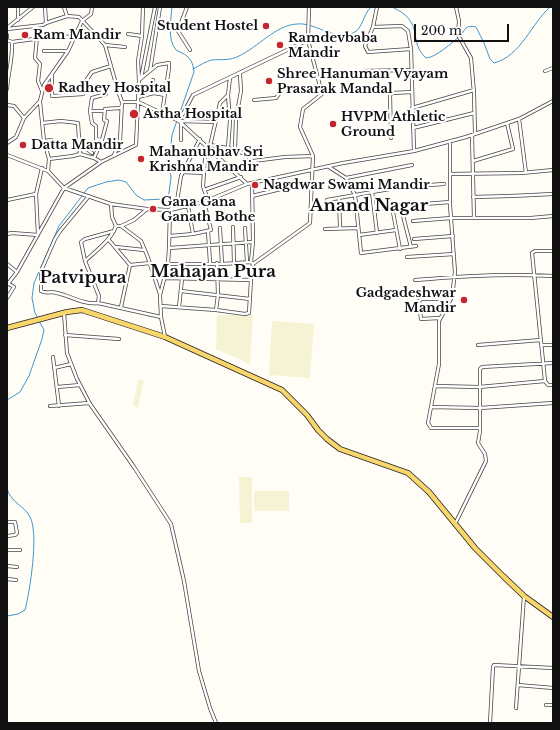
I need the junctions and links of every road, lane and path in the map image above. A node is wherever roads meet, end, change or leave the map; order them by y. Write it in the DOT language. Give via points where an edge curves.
graph roads {
  1 [pos="18,7"];
  2 [pos="33,7"];
  3 [pos="45,7"];
  4 [pos="64,7"];
  5 [pos="92,7"];
  6 [pos="143,7"];
  7 [pos="155,7"];
  8 [pos="160,7"];
  9 [pos="187,7"];
  10 [pos="309,7"];
  11 [pos="377,7"];
  12 [pos="456,7"];
  13 [pos="67,16"];
  14 [pos="18,20"];
  15 [pos="82,21"];
  16 [pos="46,23"];
  17 [pos="373,27"];
  18 [pos="7,29"];
  19 [pos="128,34"];
  20 [pos="7,35"];
  21 [pos="49,36"];
  22 [pos="142,36"];
  23 [pos="74,37"];
  24 [pos="7,40"];
  25 [pos="308,40"];
  26 [pos="12,42"];
  27 [pos="105,45"];
  28 [pos="125,47"];
  29 [pos="411,49"];
  30 [pos="190,50"];
  31 [pos="44,51"];
  32 [pos="68,51"];
  33 [pos="111,66"];
  34 [pos="553,68"];
  35 [pos="411,70"];
  36 [pos="150,71"];
  37 [pos="362,71"];
  38 [pos="545,71"];
  39 [pos="52,74"];
  40 [pos="240,74"];
  41 [pos="230,77"];
  42 [pos="140,80"];
  43 [pos="153,80"];
  44 [pos="84,82"];
  45 [pos="320,86"];
  46 [pos="7,89"];
  47 [pos="474,90"];
  48 [pos="43,92"];
  49 [pos="412,92"];
  50 [pos="154,93"];
  51 [pos="83,94"];
  52 [pos="106,94"];
  53 [pos="165,95"];
  54 [pos="228,95"];
  55 [pos="138,97"];
  56 [pos="254,100"];
  57 [pos="40,101"];
  58 [pos="553,101"];
  59 [pos="122,102"];
  60 [pos="138,102"];
  61 [pos="7,105"];
  62 [pos="122,106"];
  63 [pos="412,108"];
  64 [pos="90,111"];
  65 [pos="105,112"];
  66 [pos="474,113"];
  67 [pos="162,114"];
  68 [pos="24,118"];
  69 [pos="519,119"];
  70 [pos="179,122"];
  71 [pos="216,122"];
  72 [pos="42,123"];
  73 [pos="507,123"];
  74 [pos="413,128"];
  75 [pos="473,135"];
  76 [pos="391,138"];
  77 [pos="200,139"];
  78 [pos="52,140"];
  79 [pos="102,140"];
  80 [pos="181,140"];
  81 [pos="44,141"];
  82 [pos="450,141"];
  83 [pos="7,143"];
  84 [pos="79,144"];
  85 [pos="208,146"];
  86 [pos="228,148"];
  87 [pos="234,149"];
  88 [pos="414,151"];
  89 [pos="92,153"];
  90 [pos="80,154"];
  91 [pos="7,155"];
  92 [pos="114,156"];
  93 [pos="313,156"];
  94 [pos="94,158"];
  95 [pos="49,159"];
  96 [pos="473,161"];
  97 [pos="101,162"];
  98 [pos="412,165"];
  99 [pos="218,166"];
  100 [pos="328,166"];
  101 [pos="42,168"];
  102 [pos="313,169"];
  103 [pos="553,170"];
  104 [pos="48,171"];
  105 [pos="204,171"];
  106 [pos="183,172"];
  107 [pos="526,173"];
  108 [pos="450,174"];
  109 [pos="473,174"];
  110 [pos="241,177"];
  111 [pos="346,178"];
  112 [pos="252,183"];
  113 [pos="247,184"];
  114 [pos="444,184"];
  115 [pos="289,187"];
  116 [pos="64,188"];
  117 [pos="204,190"];
  118 [pos="372,192"];
  119 [pos="36,194"];
  120 [pos="553,194"];
  121 [pos="88,195"];
  122 [pos="354,195"];
  123 [pos="252,196"];
  124 [pos="473,197"];
  125 [pos="339,198"];
  126 [pos="7,200"];
  127 [pos="208,200"];
  128 [pos="327,200"];
  129 [pos="204,202"];
  130 [pos="450,202"];
  131 [pos="111,204"];
  132 [pos="412,205"];
  133 [pos="188,206"];
  134 [pos="392,207"];
  135 [pos="147,209"];
  136 [pos="374,209"];
  137 [pos="170,210"];
  138 [pos="553,216"];
  139 [pos="451,218"];
  140 [pos="474,218"];
  141 [pos="413,221"];
  142 [pos="116,226"];
  143 [pos="121,226"];
  144 [pos="233,227"];
  145 [pos="220,228"];
  146 [pos="245,228"];
  147 [pos="340,228"];
  148 [pos="358,228"];
  149 [pos="324,229"];
  150 [pos="396,230"];
  151 [pos="114,231"];
  152 [pos="208,231"];
  153 [pos="377,233"];
  154 [pos="7,234"];
  155 [pos="193,234"];
  156 [pos="38,235"];
  157 [pos="170,236"];
  158 [pos="359,236"];
  159 [pos="453,236"];
  160 [pos="108,239"];
  161 [pos="414,239"];
  162 [pos="254,242"];
  163 [pos="246,243"];
  164 [pos="233,244"];
  165 [pos="221,245"];
  166 [pos="209,246"];
  167 [pos="416,246"];
  168 [pos="115,247"];
  169 [pos="411,247"];
  170 [pos="169,248"];
  171 [pos="400,248"];
  172 [pos="145,250"];
  173 [pos="553,251"];
  174 [pos="454,254"];
  175 [pos="407,257"];
  176 [pos="85,261"];
  177 [pos="247,262"];
  178 [pos="150,263"];
  179 [pos="217,263"];
  180 [pos="234,263"];
  181 [pos="252,263"];
  182 [pos="7,264"];
  183 [pos="168,264"];
  184 [pos="210,264"];
  185 [pos="222,264"];
  186 [pos="130,265"];
  187 [pos="17,272"];
  188 [pos="534,274"];
  189 [pos="553,276"];
  190 [pos="455,277"];
  191 [pos="165,278"];
  192 [pos="182,278"];
  193 [pos="218,279"];
  194 [pos="251,280"];
  195 [pos="415,280"];
  196 [pos="8,285"];
  197 [pos="181,291"];
  198 [pos="160,294"];
  199 [pos="218,295"];
  200 [pos="7,298"];
  201 [pos="250,299"];
  202 [pos="451,299"];
  203 [pos="98,303"];
  204 [pos="90,304"];
  205 [pos="161,306"];
  206 [pos="121,307"];
  207 [pos="179,307"];
  208 [pos="216,310"];
  209 [pos="64,312"];
  210 [pos="87,312"];
  211 [pos="161,317"];
  212 [pos="439,318"];
  213 [pos="7,328"];
  214 [pos="65,335"];
  215 [pos="165,337"];
  216 [pos="119,339"];
  217 [pos="541,340"];
  218 [pos="478,345"];
  219 [pos="553,345"];
  220 [pos="542,346"];
  221 [pos="53,357"];
  222 [pos="553,363"];
  223 [pos="71,364"];
  224 [pos="543,364"];
  225 [pos="54,368"];
  226 [pos="545,381"];
  227 [pos="80,385"];
  228 [pos="553,385"];
  229 [pos="435,386"];
  230 [pos="56,387"];
  231 [pos="479,387"];
  232 [pos="89,403"];
  233 [pos="553,403"];
  234 [pos="50,406"];
  235 [pos="59,406"];
  236 [pos="431,407"];
  237 [pos="480,408"];
  238 [pos="480,428"];
  239 [pos="7,522"];
  240 [pos="455,525"];
  241 [pos="7,536"];
  242 [pos="7,550"];
  243 [pos="20,550"];
  244 [pos="7,566"];
  245 [pos="17,567"];
  246 [pos="7,579"];
  247 [pos="16,580"];
  248 [pos="524,596"];
  249 [pos="553,617"];
  250 [pos="520,666"];
  251 [pos="553,668"];
  252 [pos="518,685"];
  253 [pos="553,688"];
  254 [pos="546,705"];
  255 [pos="553,706"];
  256 [pos="516,708"];
  257 [pos="216,723"];
  258 [pos="490,723"];
  1 -- 14 [label="street"];
  2 -- 14 [label="street"];
  3 -- 16 [label="street"];
  4 -- 13 [label="street"];
  5 -- 15 [label="street" via="91,14"];
  6 -- 22 [label="street"];
  7 -- 42 [label="street"];
  8 -- 36 [label="street"];
  9 -- 30 [label="street" via="178,31"];
  10 -- 25 [label="street"];
  11 -- 17 [label="street"];
  12 -- 47 [label="street" via="458,35 471,58"];
  13 -- 15 [label="street" via="79,17"];
  13 -- 16 [label="street"];
  14 -- 18 [label="street"];
  15 -- 23 [label="street"];
  15 -- 27 [label="street"];
  16 -- 18 [label="street"];
  17 -- 29 [label="street" via="402,26 408,31"];
  17 -- 29 [label="street" via="365,46 368,52"];
  19 -- 22 [label="street"];
  20 -- 24 [label="street"];
  21 -- 23 [label="street"];
  22 -- 42 [label="street" via="138,61"];
  23 -- 32 [label="street"];
  24 -- 26 [label="street"];
  25 -- 40 [label="street"];
  25 -- 45 [label="street"];
  26 -- 46 [label="street" via="13,54"];
  26 -- 48 [label="street" via="37,37 35,58 40,64 38,81"];
  27 -- 28 [label="street"];
  27 -- 33 [label="street"];
  29 -- 35 [label="street"];
  31 -- 32 [label="street"];
  32 -- 39 [label="street"];
  33 -- 44 [label="street" via="92,72"];
  33 -- 59 [label="street"];
  34 -- 38 [label="street"];
  35 -- 37 [label="street"];
  35 -- 49 [label="street"];
  36 -- 42 [label="street"];
  36 -- 53 [label="street" via="157,65 169,63"];
  39 -- 48 [label="street" via="44,85"];
  39 -- 51 [label="street" via="52,96"];
  40 -- 41 [label="street"];
  40 -- 87 [label="street" via="241,91"];
  41 -- 54 [label="street"];
  41 -- 70 [label="street" via="193,95"];
  42 -- 55 [label="street"];
  43 -- 50 [label="street"];
  45 -- 56 [label="street" via="281,92 276,98"];
  45 -- 93 [label="street" via="322,94 303,109 300,127"];
  47 -- 63 [label="street"];
  47 -- 66 [label="street"];
  48 -- 57 [label="street"];
  49 -- 63 [label="street"];
  49 -- 76 [label="street" via="390,95"];
  50 -- 53 [label="street"];
  50 -- 55 [label="street"];
  52 -- 64 [label="street" via="92,98"];
  53 -- 67 [label="street"];
  54 -- 71 [label="street" via="220,103"];
  54 -- 86 [label="street"];
  55 -- 60 [label="street"];
  57 -- 68 [label="street"];
  57 -- 72 [label="street"];
  58 -- 69 [label="street"];
  59 -- 60 [label="street"];
  59 -- 62 [label="street"];
  60 -- 67 [label="street"];
  60 -- 92 [label="street" via="136,145"];
  61 -- 68 [label="street" via="14,106"];
  62 -- 65 [label="street" via="105,109"];
  62 -- 92 [label="street" via="120,141"];
  63 -- 74 [label="street"];
  64 -- 65 [label="street"];
  64 -- 79 [label="street" via="92,123 96,126 96,139"];
  65 -- 79 [label="street" via="104,120 107,121"];
  66 -- 74 [label="street"];
  66 -- 75 [label="street"];
  67 -- 70 [label="street"];
  68 -- 83 [label="street" via="16,137"];
  69 -- 73 [label="street"];
  69 -- 107 [label="street"];
  70 -- 71 [label="street"];
  70 -- 77 [label="street"];
  70 -- 80 [label="street"];
  71 -- 85 [label="street"];
  72 -- 81 [label="street"];
  72 -- 84 [label="street" via="78,123"];
  73 -- 75 [label="street"];
  73 -- 96 [label="street" via="513,149"];
  74 -- 88 [label="street"];
  75 -- 82 [label="street"];
  75 -- 96 [label="street"];
  77 -- 85 [label="street"];
  77 -- 106 [label="street"];
  78 -- 81 [label="street"];
  79 -- 94 [label="street"];
  81 -- 95 [label="street"];
  82 -- 88 [label="street"];
  82 -- 108 [label="street"];
  84 -- 89 [label="street"];
  84 -- 90 [label="street"];
  85 -- 86 [label="street"];
  85 -- 105 [label="street"];
  85 -- 110 [label="street"];
  86 -- 87 [label="street"];
  87 -- 93 [label="street" via="246,154 245,162"];
  88 -- 100 [label="street"];
  90 -- 94 [label="street"];
  90 -- 95 [label="street"];
  91 -- 101 [label="street"];
  92 -- 97 [label="street"];
  93 -- 102 [label="street"];
  94 -- 97 [label="street"];
  95 -- 104 [label="street"];
  96 -- 109 [label="street"];
  97 -- 116 [label="street"];
  98 -- 111 [label="street"];
  99 -- 105 [label="street"];
  100 -- 102 [label="street"];
  100 -- 111 [label="street"];
  101 -- 104 [label="street"];
  101 -- 119 [label="street"];
  102 -- 112 [label="street"];
  102 -- 181 [label="street" via="310,223"];
  103 -- 107 [label="street"];
  104 -- 116 [label="street"];
  105 -- 106 [label="street"];
  105 -- 117 [label="street"];
  106 -- 137 [label="street" via="177,201"];
  107 -- 109 [label="street"];
  108 -- 109 [label="street"];
  108 -- 130 [label="street"];
  109 -- 124 [label="street"];
  110 -- 113 [label="street"];
  110 -- 117 [label="street"];
  111 -- 122 [label="street"];
  112 -- 113 [label="street"];
  112 -- 123 [label="street"];
  113 -- 127 [label="street"];
  114 -- 118 [label="street"];
  115 -- 123 [label="street"];
  116 -- 121 [label="street"];
  116 -- 156 [label="street"];
  117 -- 127 [label="street"];
  118 -- 122 [label="street"];
  118 -- 136 [label="street"];
  119 -- 126 [label="street"];
  119 -- 156 [label="street"];
  120 -- 124 [label="street"];
  121 -- 131 [label="street"];
  121 -- 204 [label="street" via="60,231 42,268 41,276 42,292 56,292"];
  122 -- 125 [label="street"];
  122 -- 148 [label="street"];
  123 -- 162 [label="street"];
  124 -- 140 [label="street"];
  125 -- 128 [label="street"];
  125 -- 147 [label="street"];
  127 -- 129 [label="street"];
  129 -- 133 [label="street"];
  129 -- 152 [label="street" via="211,230"];
  130 -- 132 [label="street"];
  130 -- 139 [label="street"];
  131 -- 135 [label="street"];
  131 -- 142 [label="street"];
  133 -- 137 [label="street"];
  133 -- 155 [label="street"];
  134 -- 136 [label="street"];
  134 -- 150 [label="street"];
  134 -- 169 [label="street" via="400,204"];
  135 -- 137 [label="street"];
  135 -- 143 [label="street" via="134,220"];
  136 -- 153 [label="street"];
  137 -- 157 [label="street"];
  138 -- 140 [label="street"];
  139 -- 140 [label="street"];
  139 -- 141 [label="street"];
  139 -- 159 [label="street"];
  142 -- 143 [label="street"];
  142 -- 151 [label="street"];
  143 -- 172 [label="street" via="140,241"];
  144 -- 164 [label="street"];
  145 -- 165 [label="street"];
  146 -- 163 [label="street"];
  147 -- 148 [label="street"];
  147 -- 149 [label="street"];
  148 -- 158 [label="street"];
  150 -- 153 [label="street"];
  150 -- 171 [label="street"];
  151 -- 160 [label="street"];
  151 -- 176 [label="street" via="81,242"];
  152 -- 155 [label="street"];
  152 -- 166 [label="street"];
  153 -- 158 [label="street"];
  154 -- 156 [label="street"];
  155 -- 157 [label="street"];
  156 -- 187 [label="street"];
  157 -- 170 [label="street"];
  158 -- 171 [label="street" via="361,253"];
  159 -- 161 [label="street"];
  159 -- 174 [label="street"];
  160 -- 168 [label="street"];
  160 -- 176 [label="street"];
  162 -- 163 [label="street"];
  162 -- 181 [label="street"];
  163 -- 164 [label="street"];
  163 -- 177 [label="street"];
  164 -- 165 [label="street"];
  164 -- 180 [label="street"];
  165 -- 166 [label="street"];
  165 -- 185 [label="street"];
  166 -- 170 [label="street"];
  166 -- 184 [label="street"];
  167 -- 169 [label="street"];
  168 -- 172 [label="street"];
  168 -- 186 [label="street"];
  169 -- 171 [label="street"];
  170 -- 183 [label="street"];
  172 -- 178 [label="street"];
  173 -- 188 [label="street" via="533,252"];
  174 -- 175 [label="street"];
  174 -- 190 [label="street"];
  176 -- 203 [label="street" via="99,296"];
  177 -- 180 [label="street"];
  177 -- 181 [label="street"];
  178 -- 186 [label="street"];
  178 -- 198 [label="street"];
  179 -- 184 [label="street"];
  179 -- 185 [label="street"];
  179 -- 193 [label="street"];
  180 -- 185 [label="street"];
  181 -- 194 [label="street"];
  182 -- 187 [label="street"];
  183 -- 184 [label="street"];
  183 -- 191 [label="street"];
  186 -- 206 [label="street"];
  187 -- 196 [label="street"];
  188 -- 189 [label="street"];
  188 -- 190 [label="street"];
  188 -- 217 [label="street"];
  190 -- 195 [label="street"];
  190 -- 202 [label="street"];
  191 -- 192 [label="street"];
  191 -- 198 [label="street"];
  192 -- 193 [label="street"];
  192 -- 197 [label="street"];
  193 -- 194 [label="street"];
  193 -- 199 [label="street"];
  194 -- 201 [label="street"];
  196 -- 200 [label="street" via="14,287"];
  197 -- 199 [label="street"];
  197 -- 207 [label="street"];
  198 -- 205 [label="street"];
  199 -- 201 [label="street"];
  199 -- 208 [label="street"];
  201 -- 208 [label="street" via="247,314"];
  202 -- 212 [label="street"];
  202 -- 212 [label="street" via="419,301 421,319"];
  203 -- 204 [label="street"];
  203 -- 206 [label="street"];
  204 -- 210 [label="street"];
  205 -- 207 [label="street"];
  205 -- 211 [label="street"];
  206 -- 211 [label="street"];
  207 -- 208 [label="street"];
  209 -- 210 [label="main road"];
  209 -- 213 [label="main road"];
  209 -- 214 [label="street"];
  210 -- 215 [label="main road"];
  211 -- 215 [label="street"];
  212 -- 229 [label="street" via="440,364"];
  214 -- 216 [label="street"];
  214 -- 223 [label="street"];
  215 -- 240 [label="main road" via="282,390 294,400 326,439 336,446 408,473 429,492"];
  217 -- 218 [label="street"];
  217 -- 220 [label="street"];
  219 -- 220 [label="street"];
  220 -- 224 [label="street"];
  221 -- 225 [label="street"];
  222 -- 224 [label="street"];
  223 -- 225 [label="street"];
  223 -- 227 [label="street"];
  224 -- 226 [label="street"];
  224 -- 231 [label="street" via="482,367 479,370"];
  225 -- 230 [label="street"];
  226 -- 228 [label="street" via="548,385"];
  226 -- 231 [label="street"];
  227 -- 230 [label="street"];
  227 -- 232 [label="street"];
  229 -- 231 [label="street"];
  229 -- 236 [label="street"];
  230 -- 235 [label="street"];
  231 -- 237 [label="street"];
  232 -- 235 [label="street"];
  232 -- 257 [label="street" via="171,524 184,581 199,671"];
  233 -- 237 [label="street"];
  234 -- 235 [label="street"];
  236 -- 237 [label="street"];
  236 -- 238 [label="street" via="428,423 431,428"];
  237 -- 238 [label="street"];
  238 -- 240 [label="street" via="478,443 486,461"];
  239 -- 241 [label="street" via="15,522 17,534"];
  240 -- 248 [label="main road"];
  242 -- 243 [label="street"];
  244 -- 245 [label="street"];
  246 -- 247 [label="street"];
  248 -- 249 [label="main road"];
  248 -- 250 [label="street"];
  250 -- 251 [label="street"];
  250 -- 252 [label="street"];
  250 -- 258 [label="street" via="494,665"];
  252 -- 253 [label="street"];
  252 -- 256 [label="street"];
  254 -- 255 [label="street"];
}
